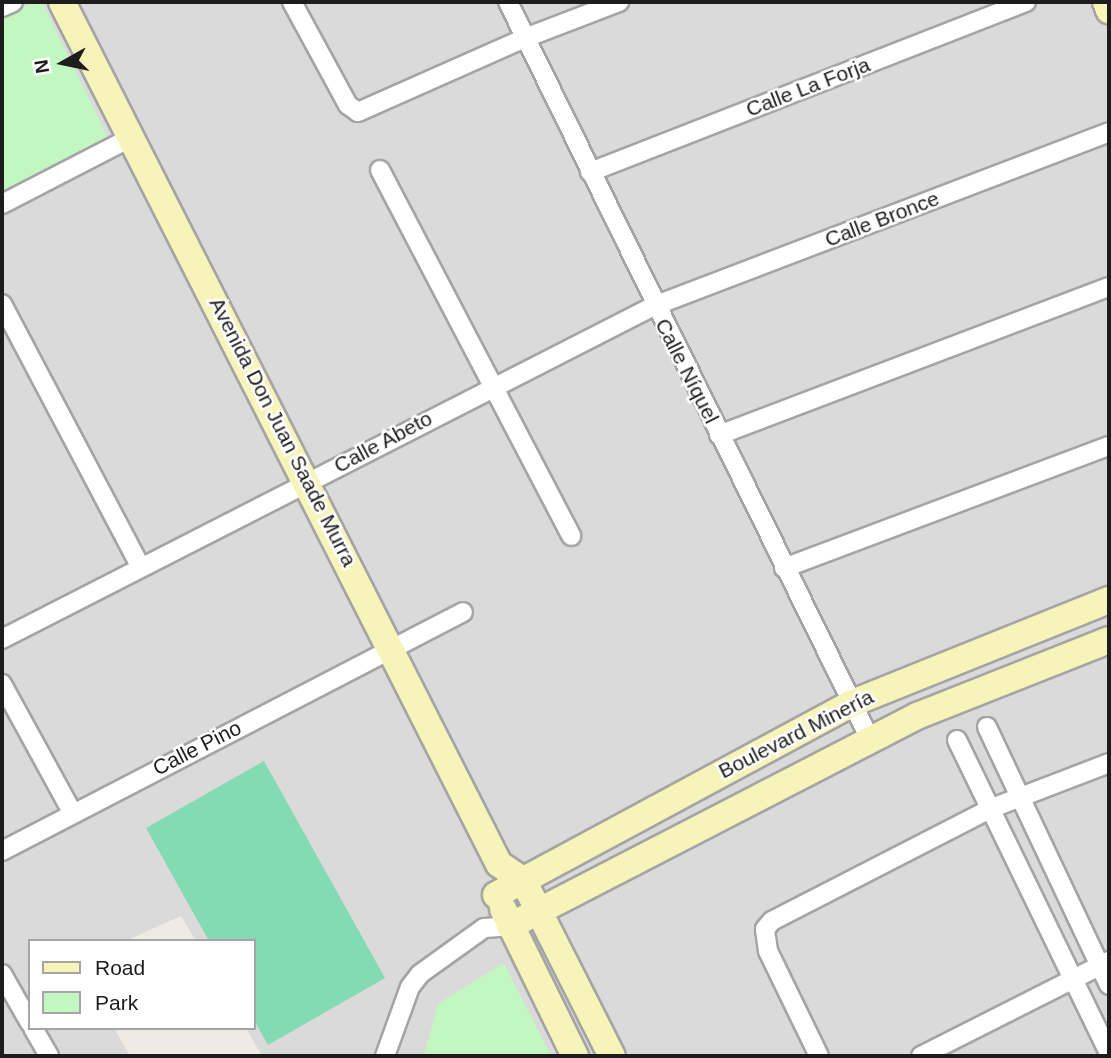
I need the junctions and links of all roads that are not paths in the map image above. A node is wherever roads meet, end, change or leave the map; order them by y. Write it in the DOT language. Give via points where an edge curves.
graph roads {
  1 [pos="13,2"];
  2 [pos="62,2"];
  3 [pos="292,2"];
  4 [pos="508,2"];
  5 [pos="619,2"];
  6 [pos="1027,2"];
  7 [pos="1106,2"];
  8 [pos="2,7"];
  9 [pos="1109,10"];
  10 [pos="525,38"];
  11 [pos="1109,132"];
  12 [pos="132,137"];
  13 [pos="380,170"];
  14 [pos="590,172"];
  15 [pos="2,204"];
  16 [pos="1109,287"];
  17 [pos="2,304"];
  18 [pos="654,306"];
  19 [pos="491,386"];
  20 [pos="719,435"];
  21 [pos="1109,446"];
  22 [pos="309,481"];
  23 [pos="571,536"];
  24 [pos="140,566"];
  25 [pos="784,568"];
  26 [pos="1109,600"];
  27 [pos="463,612"];
  28 [pos="2,639"];
  29 [pos="1109,640"];
  30 [pos="394,648"];
  31 [pos="2,684"];
  32 [pos="850,704"];
  33 [pos="987,727"];
  34 [pos="870,739"];
  35 [pos="957,740"];
  36 [pos="1109,763"];
  37 [pos="1020,796"];
  38 [pos="992,808"];
  39 [pos="72,812"];
  40 [pos="2,851"];
  41 [pos="499,864"];
  42 [pos="523,880"];
  43 [pos="496,895"];
  44 [pos="539,912"];
  45 [pos="510,926"];
  46 [pos="484,928"];
  47 [pos="1104,963"];
  48 [pos="2,974"];
  49 [pos="1073,978"];
  50 [pos="1109,985"];
  51 [pos="28,1020"];
  52 [pos="34,1030"];
  53 [pos="1109,1053"];
  54 [pos="49,1056"];
  55 [pos="385,1056"];
  56 [pos="575,1056"];
  57 [pos="612,1056"];
  58 [pos="820,1056"];
  59 [pos="920,1056"];
  1 -- 8 [label="street"];
  2 -- 12 [label="street, Avenida Don Juan Saade Murra"];
  3 -- 10 [label="street" via="348,105 358,112"];
  4 -- 10 [label="street, Calle Níquel"];
  5 -- 10 [label="street"];
  6 -- 14 [label="street, Calle La Forja"];
  7 -- 9 [label="street"];
  10 -- 14 [label="street, Calle Níquel"];
  11 -- 18 [label="street, Calle Bronce"];
  12 -- 15 [label="street"];
  12 -- 22 [label="street, Avenida Don Juan Saade Murra"];
  13 -- 19 [label="street"];
  14 -- 18 [label="street, Calle Níquel"];
  16 -- 20 [label="street"];
  17 -- 24 [label="street"];
  18 -- 19 [label="street, Calle Abeto"];
  18 -- 20 [label="street, Calle Níquel"];
  19 -- 22 [label="street, Calle Abeto"];
  19 -- 23 [label="street"];
  20 -- 25 [label="street, Calle Níquel"];
  21 -- 25 [label="street"];
  22 -- 24 [label="street, Calle Abeto"];
  22 -- 30 [label="street, Avenida Don Juan Saade Murra"];
  24 -- 28 [label="street, Calle Abeto"];
  25 -- 32 [label="street, Calle Níquel"];
  26 -- 32 [label="street, Boulevard Minería"];
  27 -- 30 [label="street, Calle Pino"];
  29 -- 34 [label="street, Boulevard Minería" via="982,688"];
  30 -- 39 [label="street, Calle Pino"];
  30 -- 41 [label="street, Avenida Don Juan Saade Murra"];
  31 -- 39 [label="street"];
  32 -- 34 [label="street, Calle Níquel"];
  32 -- 42 [label="street, Boulevard Minería"];
  33 -- 37 [label="street"];
  34 -- 44 [label="street, Boulevard Minería"];
  35 -- 38 [label="street"];
  36 -- 37 [label="street"];
  37 -- 38 [label="street"];
  37 -- 47 [label="street"];
  38 -- 49 [label="street"];
  38 -- 58 [label="street" via="909,847 765,929 768,951"];
  39 -- 40 [label="street, Calle Pino"];
  41 -- 42 [label="street"];
  41 -- 43 [label="street"];
  42 -- 43 [label="street, Boulevard Minería"];
  42 -- 44 [label="street"];
  43 -- 45 [label="street"];
  43 -- 46 [label="street"];
  44 -- 45 [label="street, Boulevard Minería"];
  44 -- 57 [label="street"];
  45 -- 46 [label="street"];
  45 -- 56 [label="street"];
  46 -- 55 [label="street" via="420,974 410,987"];
  47 -- 49 [label="street"];
  47 -- 50 [label="street"];
  48 -- 51 [label="street"];
  49 -- 53 [label="street"];
  49 -- 59 [label="street"];
  52 -- 54 [label="street"];
}
